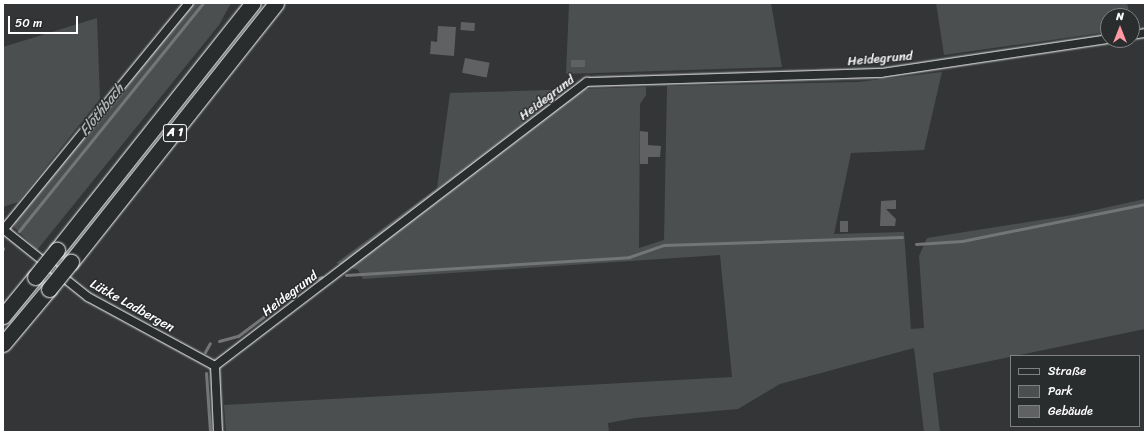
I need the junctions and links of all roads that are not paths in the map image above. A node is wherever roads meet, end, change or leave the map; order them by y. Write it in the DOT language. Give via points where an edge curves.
graph roads {
  1 [pos="189,3"];
  2 [pos="253,3"];
  3 [pos="276,3"];
  4 [pos="1100,40"];
  5 [pos="4,229"];
  6 [pos="3,316"];
  7 [pos="3,344"];
  8 [pos="215,366"];
  9 [pos="218,432"];
  1 -- 5 [label="street, Lütke Ladbergen"];
  2 -- 6 [label="highway, A 1, bridge"];
  3 -- 7 [label="highway, A 1, bridge"];
  4 -- 8 [label="street, Heidegrund" via="880,73 587,82"];
  5 -- 8 [label="street, Lütke Ladbergen" via="88,297"];
  8 -- 9 [label="street"];
}
